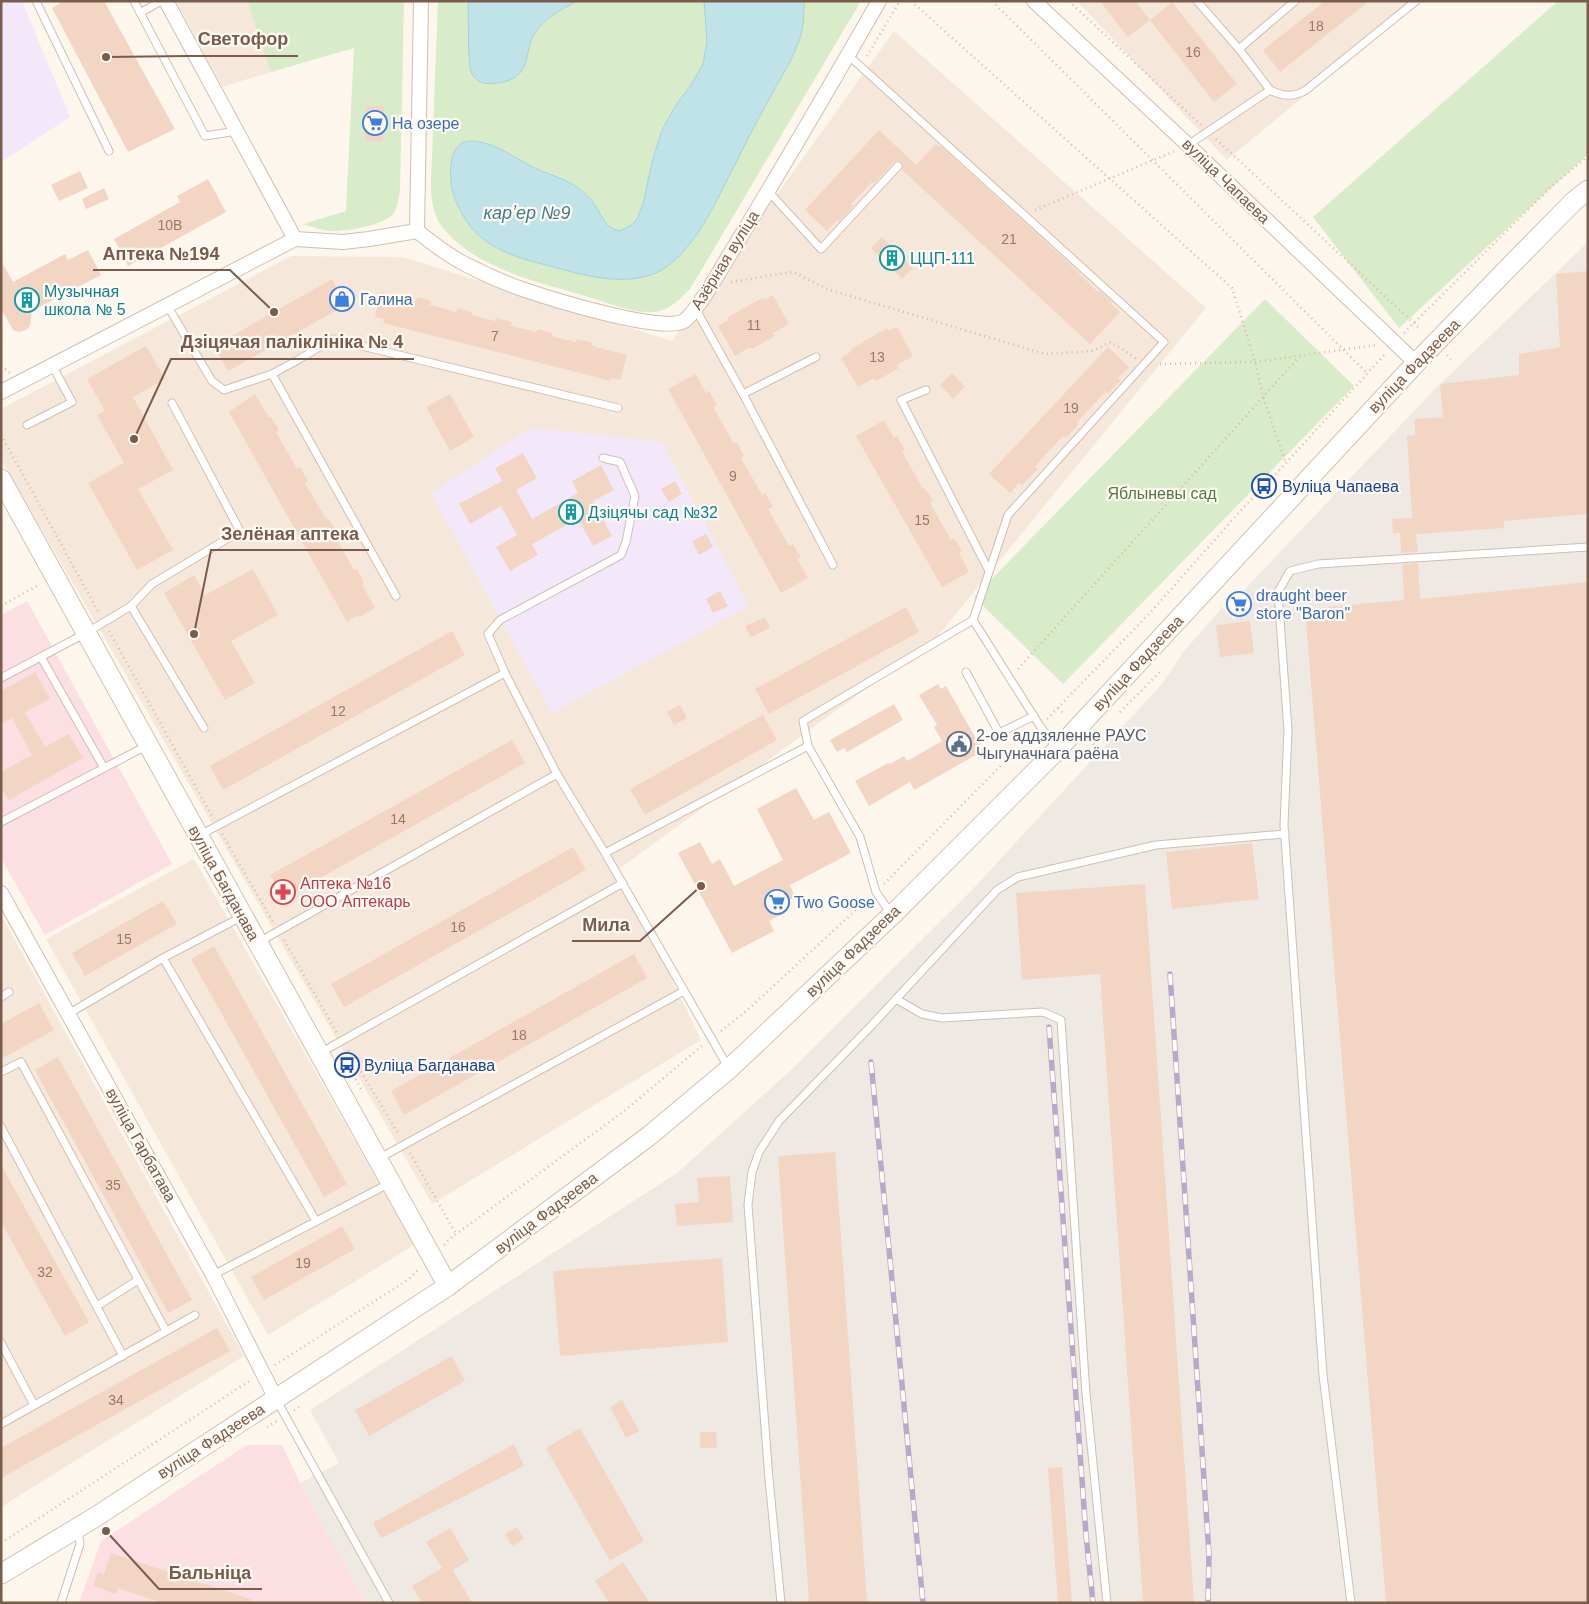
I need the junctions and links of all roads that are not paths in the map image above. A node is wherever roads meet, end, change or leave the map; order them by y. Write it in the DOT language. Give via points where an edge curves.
graph roads {
  1 [pos="36,1"];
  2 [pos="134,1"];
  3 [pos="161,1"];
  4 [pos="166,1"];
  5 [pos="422,1"];
  6 [pos="879,1"];
  7 [pos="1034,1"];
  8 [pos="1197,1"];
  9 [pos="1295,1"];
  10 [pos="1416,1"];
  11 [pos="140,13"];
  12 [pos="1239,49"];
  13 [pos="848,55"];
  14 [pos="1270,90"];
  15 [pos="237,132"];
  16 [pos="1188,145"];
  17 [pos="109,151"];
  18 [pos="898,166"];
  19 [pos="1588,190"];
  20 [pos="768,191"];
  21 [pos="416,231"];
  22 [pos="295,239"];
  23 [pos="167,305"];
  24 [pos="695,308"];
  25 [pos="816,358"];
  26 [pos="1416,363"];
  27 [pos="52,365"];
  28 [pos="272,374"];
  29 [pos="926,390"];
  30 [pos="1,392"];
  31 [pos="743,394"];
  32 [pos="172,402"];
  33 [pos="618,408"];
  34 [pos="27,425"];
  35 [pos="603,458"];
  36 [pos="1,479"];
  37 [pos="1588,547"];
  38 [pos="833,565"];
  39 [pos="989,570"];
  40 [pos="396,596"];
  41 [pos="131,606"];
  42 [pos="973,620"];
  43 [pos="86,633"];
  44 [pos="41,657"];
  45 [pos="966,672"];
  46 [pos="505,673"];
  47 [pos="1,678"];
  48 [pos="1034,716"];
  49 [pos="204,728"];
  50 [pos="148,745"];
  51 [pos="808,746"];
  52 [pos="1058,749"];
  53 [pos="104,768"];
  54 [pos="557,774"];
  55 [pos="1,822"];
  56 [pos="1285,834"];
  57 [pos="198,836"];
  58 [pos="605,853"];
  59 [pos="623,883"];
  60 [pos="1,893"];
  61 [pos="892,915"];
  62 [pos="243,916"];
  63 [pos="258,942"];
  64 [pos="163,958"];
  65 [pos="684,991"];
  66 [pos="9,992"];
  67 [pos="1,997"];
  68 [pos="896,999"];
  69 [pos="68,1014"];
  70 [pos="319,1054"];
  71 [pos="730,1069"];
  72 [pos="1,1072"];
  73 [pos="1,1126"];
  74 [pos="377,1160"];
  75 [pos="390,1182"];
  76 [pos="316,1221"];
  77 [pos="213,1275"];
  78 [pos="138,1280"];
  79 [pos="448,1286"];
  80 [pos="97,1306"];
  81 [pos="195,1315"];
  82 [pos="166,1331"];
  83 [pos="1,1344"];
  84 [pos="123,1356"];
  85 [pos="276,1399"];
  86 [pos="34,1405"];
  87 [pos="1,1424"];
  88 [pos="77,1528"];
  89 [pos="1,1574"];
  90 [pos="61,1603"];
  91 [pos="389,1603"];
  92 [pos="781,1603"];
  93 [pos="1107,1603"];
  94 [pos="1351,1603"];
  1 -- 17 [label="lane"];
  2 -- 11 [label="lane"];
  3 -- 11 [label="lane"];
  4 -- 15 [label="street"];
  5 -- 21 [label="street"];
  6 -- 13 [label="street, Азёрная вуліца"];
  7 -- 16 [label="street, вуліца Чапаева"];
  8 -- 12 [label="lane"];
  9 -- 12 [label="lane"];
  10 -- 14 [label="lane" via="1298,95 1287,96"];
  11 -- 15 [label="lane" via="205,136"];
  12 -- 14 [label="lane"];
  13 -- 20 [label="street, Азёрная вуліца"];
  13 -- 39 [label="lane" via="1164,342 1008,515"];
  14 -- 16 [label="lane"];
  15 -- 22 [label="street"];
  16 -- 26 [label="street, вуліца Чапаева"];
  18 -- 20 [label="lane" via="821,249"];
  19 -- 26 [label="street, вуліца Фадзеева"];
  20 -- 24 [label="street, Азёрная вуліца"];
  21 -- 22 [label="street" via="343,242"];
  21 -- 24 [label="street, Азёрная вуліца" via="439,249 491,277 589,309 640,321 665,323 682,322"];
  22 -- 23 [label="street"];
  23 -- 27 [label="street"];
  23 -- 28 [label="lane" via="212,381 224,390"];
  24 -- 31 [label="lane"];
  25 -- 31 [label="lane"];
  26 -- 52 [label="street, вуліца Фадзеева"];
  27 -- 30 [label="street"];
  27 -- 34 [label="lane" via="72,402"];
  28 -- 33 [label="lane" via="333,338"];
  28 -- 40 [label="lane"];
  29 -- 39 [label="lane" via="901,400"];
  31 -- 38 [label="lane"];
  32 -- 41 [label="lane" via="240,531 152,584"];
  35 -- 46 [label="lane" via="620,462 635,496 621,555 500,620 488,634"];
  36 -- 43 [label="street, вуліца Багданава"];
  37 -- 56 [label="lane" via="1318,564 1290,571 1278,592 1288,730"];
  39 -- 42 [label="lane"];
  41 -- 43 [label="lane"];
  41 -- 49 [label="lane"];
  42 -- 48 [label="lane"];
  42 -- 51 [label="lane" via="803,721"];
  43 -- 44 [label="lane"];
  43 -- 50 [label="street, вуліца Багданава"];
  44 -- 47 [label="lane"];
  44 -- 53 [label="lane"];
  45 -- 48 [label="lane" via="999,734"];
  46 -- 54 [label="lane"];
  46 -- 57 [label="lane"];
  48 -- 52 [label="lane"];
  50 -- 53 [label="lane"];
  50 -- 57 [label="street, вуліца Багданава"];
  51 -- 58 [label="lane"];
  51 -- 61 [label="lane" via="860,837 876,892"];
  52 -- 61 [label="street, вуліца Фадзеева"];
  53 -- 55 [label="lane"];
  54 -- 58 [label="lane"];
  54 -- 63 [label="lane"];
  56 -- 68 [label="lane" via="1156,845 1018,877 997,890"];
  56 -- 94 [label="lane" via="1323,1375"];
  57 -- 62 [label="street, вуліца Багданава"];
  58 -- 59 [label="lane"];
  59 -- 65 [label="lane"];
  59 -- 70 [label="lane"];
  60 -- 69 [label="street, вуліца Гарбатава"];
  61 -- 71 [label="street, вуліца Фадзеева"];
  62 -- 63 [label="street, вуліца Багданава"];
  62 -- 64 [label="lane"];
  63 -- 70 [label="street, вуліца Багданава"];
  64 -- 69 [label="lane"];
  64 -- 76 [label="lane"];
  65 -- 71 [label="lane"];
  65 -- 74 [label="lane"];
  66 -- 67 [label="lane"];
  68 -- 92 [label="lane" via="779,1121 759,1152 752,1172 748,1205"];
  68 -- 93 [label="lane" via="922,1014 942,1018 1043,1012 1061,1020 1086,1394"];
  69 -- 77 [label="street, вуліца Гарбатава"];
  70 -- 74 [label="street, вуліца Багданава"];
  71 -- 79 [label="street, вуліца Фадзеева" via="649,1136"];
  72 -- 78 [label="lane" via="21,1062"];
  73 -- 80 [label="lane"];
  74 -- 75 [label="street, вуліца Багданава"];
  75 -- 76 [label="lane"];
  75 -- 79 [label="street, вуліца Багданава"];
  76 -- 77 [label="lane"];
  77 -- 85 [label="street, вуліца Гарбатава"];
  78 -- 80 [label="lane"];
  78 -- 82 [label="lane"];
  79 -- 85 [label="street, вуліца Фадзеева"];
  80 -- 84 [label="lane"];
  81 -- 82 [label="lane"];
  82 -- 84 [label="lane"];
  83 -- 86 [label="lane"];
  84 -- 86 [label="lane"];
  85 -- 88 [label="street, вуліца Фадзеева"];
  85 -- 91 [label="lane"];
  86 -- 87 [label="lane"];
  88 -- 89 [label="street, вуліца Фадзеева"];
  88 -- 90 [label="lane" via="80,1544"];
}
